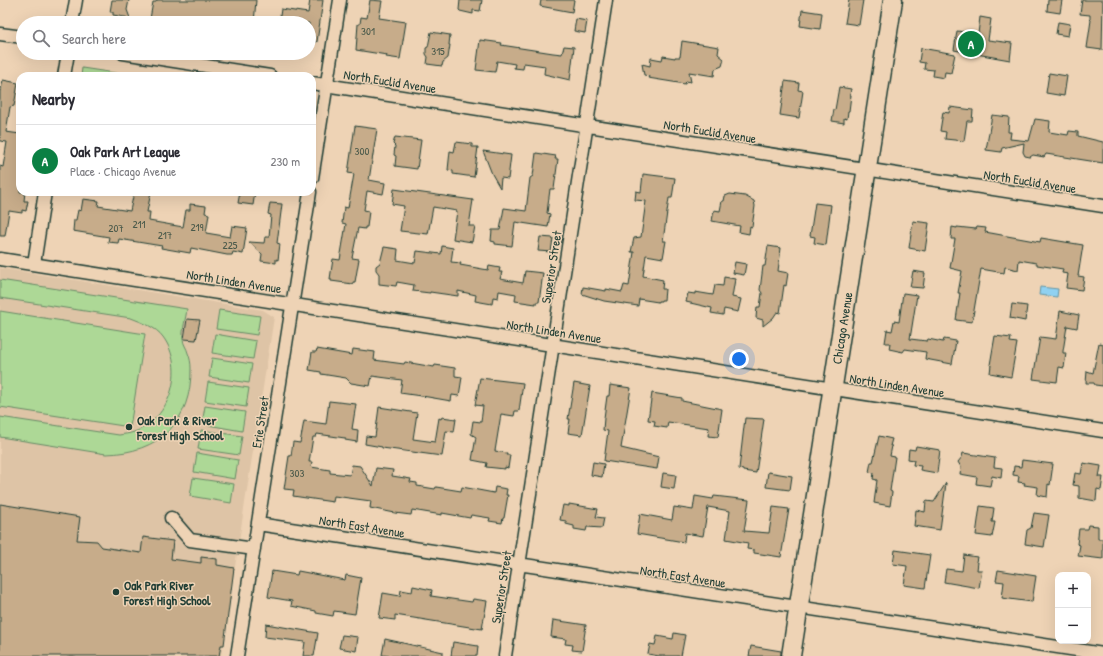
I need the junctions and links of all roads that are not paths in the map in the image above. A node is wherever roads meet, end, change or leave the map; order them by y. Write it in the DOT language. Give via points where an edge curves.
graph roads {
  1 [pos="76,0"];
  2 [pos="340,0"];
  3 [pos="606,0"];
  4 [pos="893,0"];
  5 [pos="73,16"];
  6 [pos="0,34"];
  7 [pos="16,36"];
  8 [pos="67,60"];
  9 [pos="168,60"];
  10 [pos="65,72"];
  11 [pos="244,72"];
  12 [pos="316,84"];
  13 [pos="326,85"];
  14 [pos="587,126"];
  15 [pos="316,151"];
  16 [pos="867,169"];
  17 [pos="44,196"];
  18 [pos="309,196"];
  19 [pos="1103,206"];
  20 [pos="0,259"];
  21 [pos="34,264"];
  22 [pos="292,304"];
  23 [pos="553,345"];
  24 [pos="833,389"];
  25 [pos="1103,431"];
  26 [pos="172,518"];
  27 [pos="258,524"];
  28 [pos="254,549"];
  29 [pos="519,564"];
  30 [pos="798,608"];
  31 [pos="1103,654"];
  32 [pos="237,656"];
  33 [pos="505,656"];
  34 [pos="791,656"];
  1 -- 5 [label="street"];
  2 -- 13 [label="street"];
  3 -- 14 [label="street, Superior Street"];
  4 -- 16 [label="main road, Chicago Avenue"];
  6 -- 7 [label="street"];
  8 -- 10 [label="street"];
  9 -- 11 [label="street"];
  12 -- 13 [label="street, North Euclid Avenue"];
  13 -- 14 [label="street, North Euclid Avenue"];
  13 -- 15 [label="street"];
  14 -- 16 [label="street, North Euclid Avenue"];
  14 -- 23 [label="street, Superior Street"];
  16 -- 19 [label="street, North Euclid Avenue"];
  16 -- 24 [label="main road, Chicago Avenue"];
  17 -- 21 [label="street"];
  18 -- 22 [label="street, Erie Street"];
  20 -- 21 [label="street, North Linden Avenue"];
  21 -- 22 [label="street, North Linden Avenue"];
  22 -- 23 [label="street, North Linden Avenue"];
  22 -- 27 [label="street, Erie Street"];
  23 -- 24 [label="street, North Linden Avenue"];
  23 -- 29 [label="street, Superior Street"];
  24 -- 25 [label="street, North Linden Avenue"];
  24 -- 30 [label="main road, Chicago Avenue"];
  26 -- 28 [label="street" via="190,540"];
  27 -- 28 [label="street, Erie Street"];
  27 -- 29 [label="street, North East Avenue"];
  28 -- 32 [label="street, Erie Street"];
  29 -- 30 [label="street, North East Avenue"];
  29 -- 33 [label="street, Superior Street"];
  30 -- 31 [label="street, North East Avenue"];
  30 -- 34 [label="main road, Chicago Avenue"];
}
